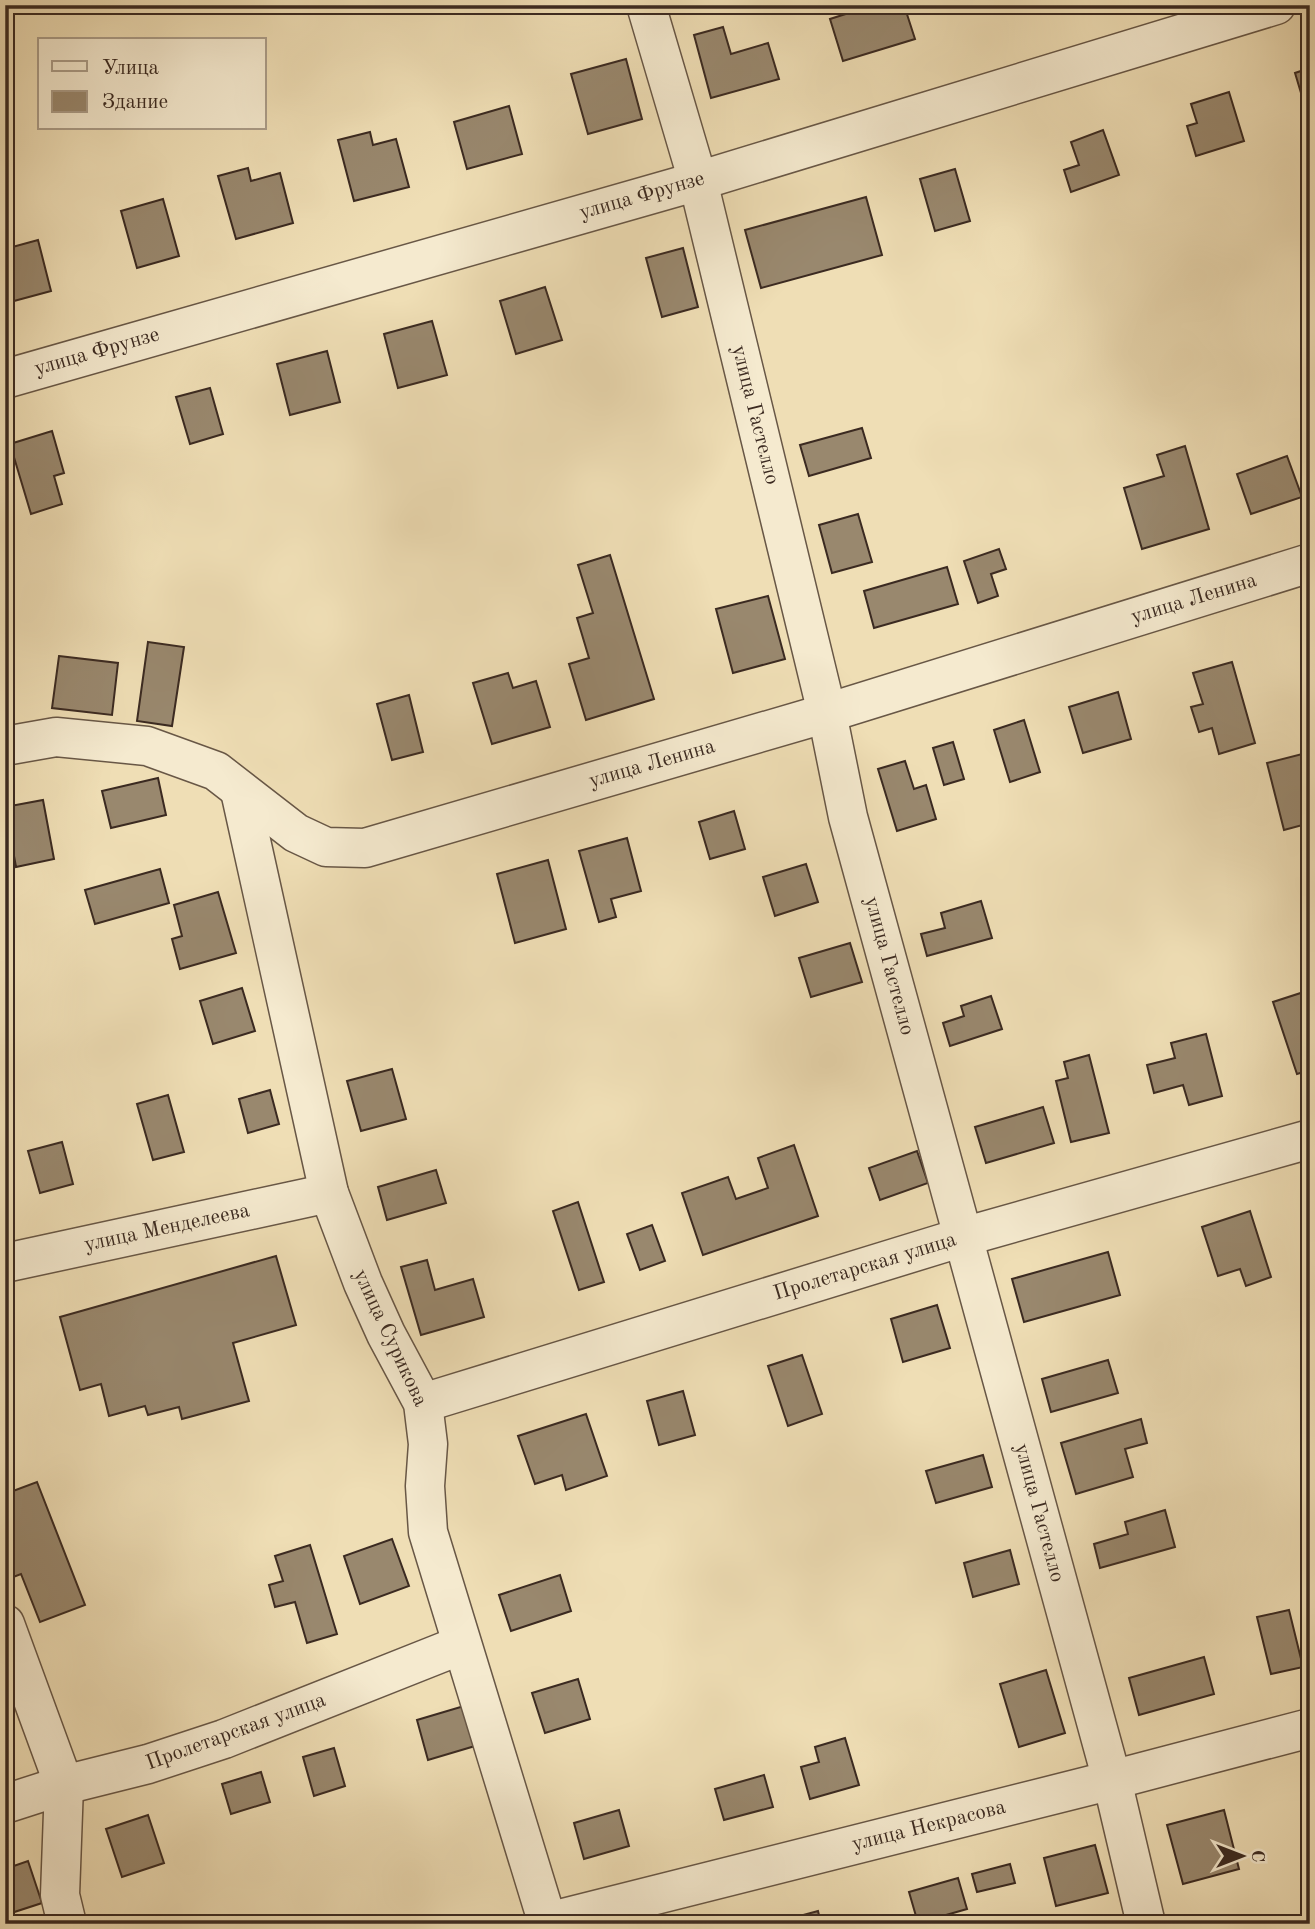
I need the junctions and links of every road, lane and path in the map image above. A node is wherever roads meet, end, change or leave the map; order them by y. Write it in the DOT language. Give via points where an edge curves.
graph roads {
  1 [pos="646,5"];
  2 [pos="1276,5"];
  3 [pos="698,181"];
  4 [pos="5,379"];
  5 [pos="1310,563"];
  6 [pos="827,713"];
  7 [pos="5,746"];
  8 [pos="240,791"];
  9 [pos="1310,1139"];
  10 [pos="329,1193"];
  11 [pos="963,1237"];
  12 [pos="5,1262"];
  13 [pos="424,1403"];
  14 [pos="5,1624"];
  15 [pos="461,1645"];
  16 [pos="1310,1728"];
  17 [pos="1112,1780"];
  18 [pos="64,1785"];
  19 [pos="5,1804"];
  20 [pos="548,1923"];
  21 [pos="67,1924"];
  22 [pos="1146,1924"];
  1 -- 3 [label="street, улица Гастелло"];
  2 -- 3 [label="street, улица Фрунзе"];
  3 -- 4 [label="street, улица Фрунзе"];
  3 -- 6 [label="street, улица Гастелло"];
  5 -- 6 [label="street, улица Ленина"];
  6 -- 8 [label="street, улица Ленина" via="365,848 326,847 296,833"];
  6 -- 11 [label="street, улица Гастелло" via="848,817"];
  7 -- 8 [label="street, улица Ленина" via="56,737 147,746 216,771"];
  8 -- 10 [label="street, улица Сурикова"];
  9 -- 11 [label="street, Пролетарская улица"];
  10 -- 12 [label="street, улица Менделеева"];
  10 -- 13 [label="street, улица Сурикова" via="386,1334"];
  11 -- 13 [label="street, Пролетарская улица"];
  11 -- 17 [label="street, улица Гастелло"];
  13 -- 15 [label="street, улица Сурикова" via="428,1532"];
  14 -- 18 [label="street"];
  15 -- 18 [label="street, Пролетарская улица" via="224,1739"];
  15 -- 20 [label="street, улица Сурикова"];
  16 -- 17 [label="street, улица Некрасова"];
  17 -- 20 [label="street, улица Некрасова"];
  17 -- 22 [label="street, улица Гастелло"];
  18 -- 19 [label="street, Пролетарская улица"];
  18 -- 21 [label="street" via="60,1895"];
}
